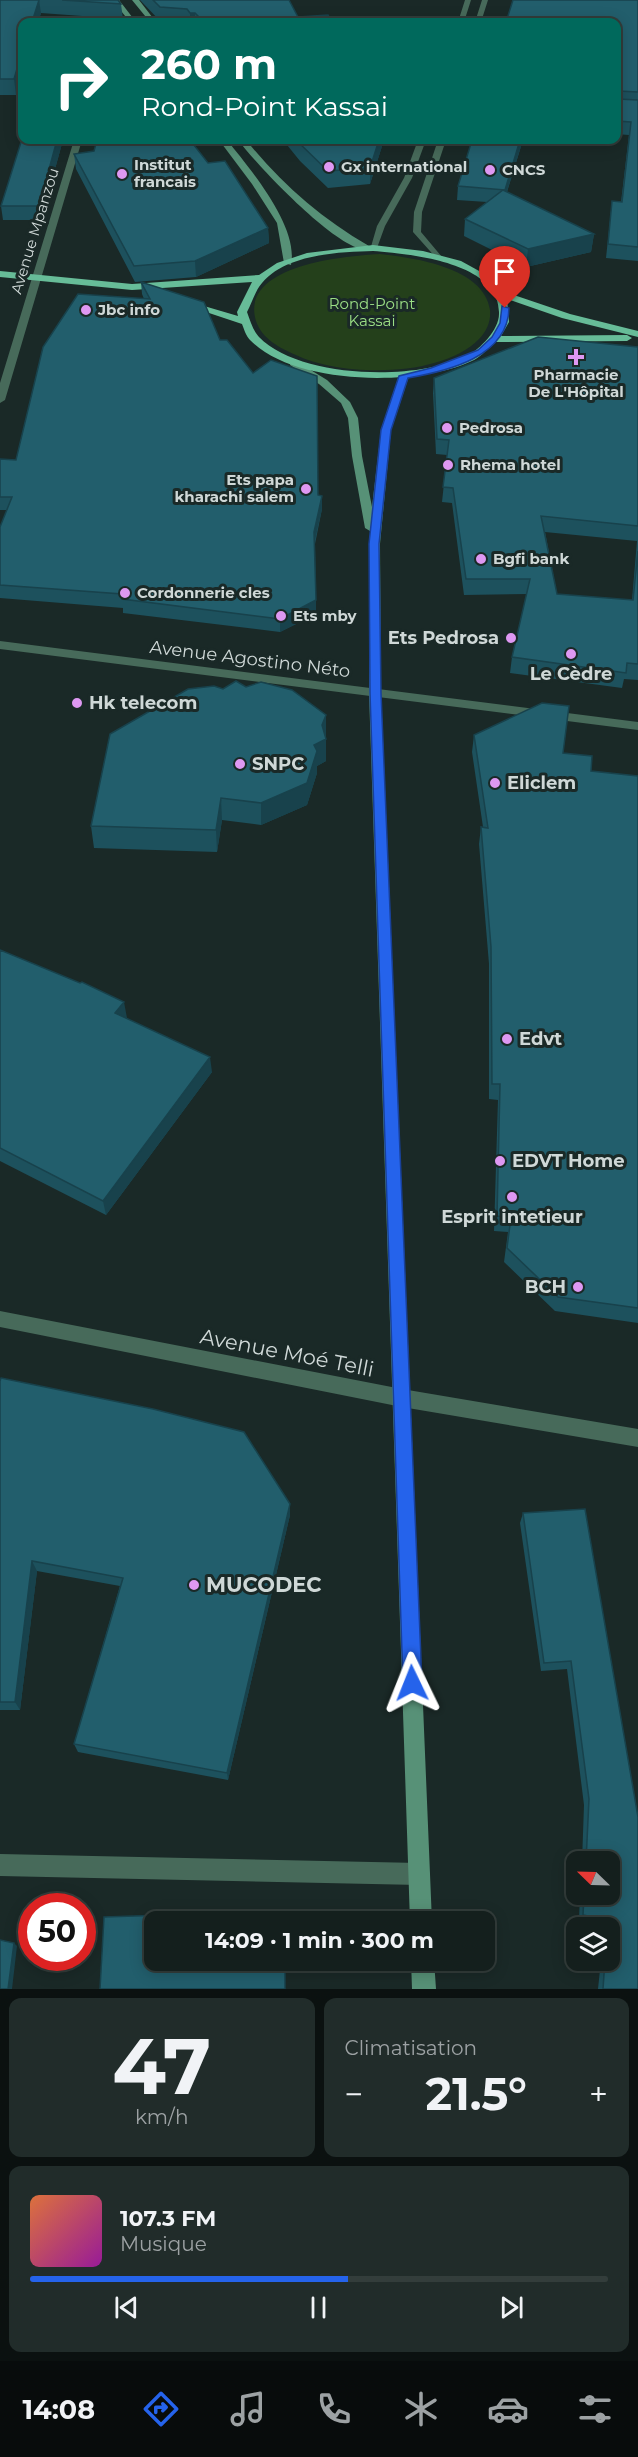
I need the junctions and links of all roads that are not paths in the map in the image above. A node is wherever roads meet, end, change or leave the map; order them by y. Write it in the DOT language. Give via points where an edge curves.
graph roads {
  1 [pos="115,0"];
  2 [pos="135,0"];
  3 [pos="468,0"];
  4 [pos="485,0"];
  5 [pos="128,18"];
  6 [pos="150,18"];
  7 [pos="462,18"];
  8 [pos="479,18"];
  9 [pos="77,144"];
  10 [pos="226,144"];
  11 [pos="245,144"];
  12 [pos="421,144"];
  13 [pos="441,144"];
  14 [pos="369,249"];
  15 [pos="438,257"];
  16 [pos="288,263"];
  17 [pos="0,274"];
  18 [pos="37,278"];
  19 [pos="261,278"];
  20 [pos="132,287"];
  21 [pos="498,292"];
  22 [pos="165,297"];
  23 [pos="176,301"];
  24 [pos="243,321"];
  25 [pos="638,336"];
  26 [pos="496,339"];
  27 [pos="293,363"];
  28 [pos="404,376"];
  29 [pos="0,400"];
  30 [pos="374,544"];
  31 [pos="0,645"];
  32 [pos="375,693"];
  33 [pos="638,726"];
  34 [pos="0,1319"];
  35 [pos="402,1398"];
  36 [pos="638,1438"];
  37 [pos="0,1865"];
  38 [pos="419,1874"];
  39 [pos="421,1911"];
  40 [pos="423,1971"];
  41 [pos="424,1989"];
  1 -- 5 [label="main road"];
  2 -- 6 [label="main road"];
  3 -- 7 [label="street"];
  4 -- 8 [label="street"];
  9 -- 18 [label="street, Avenue Mpanzou"];
  10 -- 16 [label="main road" via="281,223"];
  11 -- 14 [label="main road" via="270,176 307,211 333,231"];
  12 -- 14 [label="street" via="408,178"];
  13 -- 15 [label="street" via="418,212 417,232"];
  14 -- 15 [label="highway"];
  14 -- 16 [label="highway" via="324,253"];
  15 -- 21 [label="highway" via="484,278"];
  16 -- 19 [label="highway"];
  17 -- 18 [label="highway"];
  18 -- 20 [label="highway"];
  18 -- 29 [label="street, Avenue Mpanzou"];
  19 -- 20 [label="highway"];
  19 -- 24 [label="highway" via="248,291 242,306"];
  20 -- 22 [label="highway"];
  21 -- 25 [label="highway"];
  21 -- 26 [label="highway" via="505,308 504,323"];
  23 -- 24 [label="highway"];
  24 -- 27 [label="highway" via="252,337"];
  25 -- 26 [label="highway"];
  26 -- 28 [label="highway" via="459,363"];
  27 -- 28 [label="highway" via="327,373"];
  27 -- 30 [label="main road" via="345,402 353,418"];
  28 -- 30 [label="main road" via="386,430"];
  30 -- 32 [label="main road"];
  31 -- 32 [label="street, Avenue Agostino Néto"];
  32 -- 33 [label="street, Avenue Agostino Néto"];
  32 -- 35 [label="main road"];
  34 -- 35 [label="street, Avenue Moé Telli"];
  35 -- 36 [label="street, Avenue Moé Telli"];
  35 -- 38 [label="main road"];
  37 -- 38 [label="street"];
  38 -- 39 [label="main road"];
  40 -- 41 [label="main road"];
}
